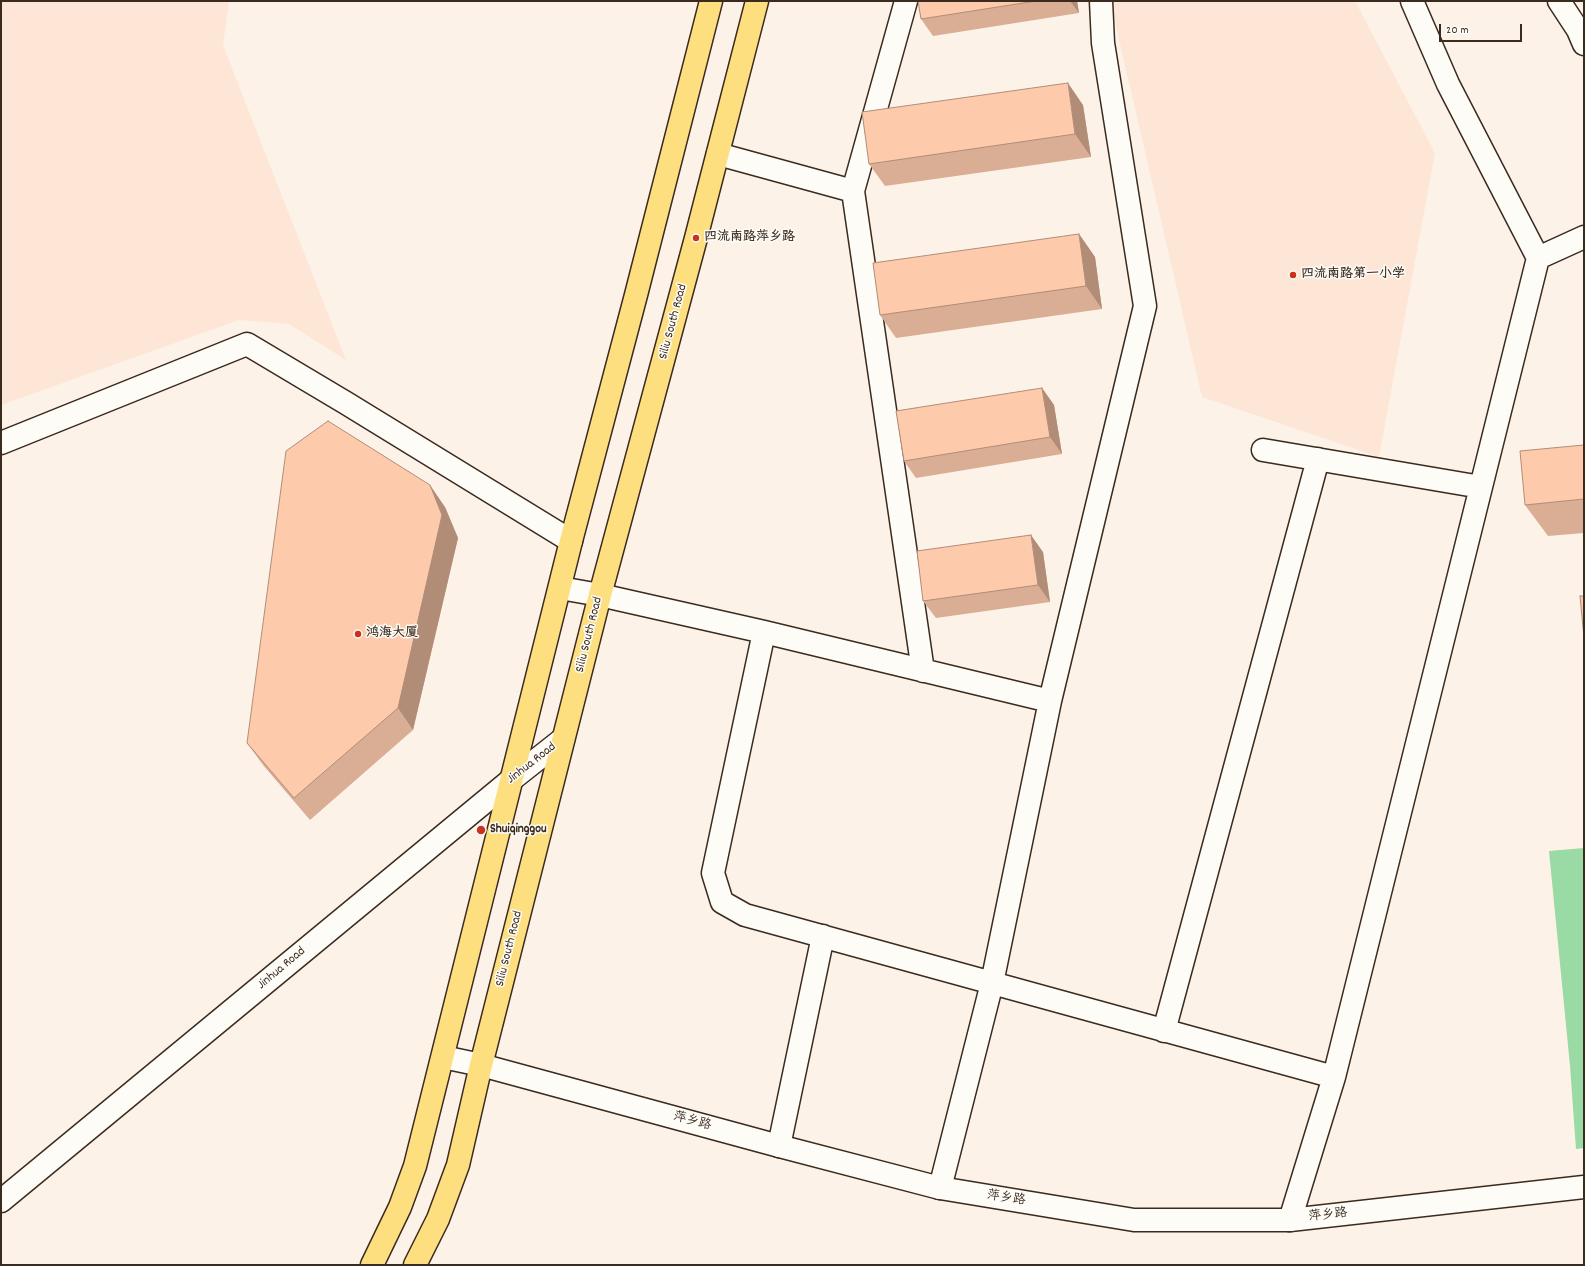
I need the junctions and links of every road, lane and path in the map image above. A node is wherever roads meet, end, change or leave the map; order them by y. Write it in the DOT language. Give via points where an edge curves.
graph roads {
  1 [pos="711,1"];
  2 [pos="758,1"];
  3 [pos="906,1"];
  4 [pos="1101,1"];
  5 [pos="1412,1"];
  6 [pos="1559,1"];
  7 [pos="1582,33"];
  8 [pos="718,154"];
  9 [pos="853,191"];
  10 [pos="1584,237"];
  11 [pos="1538,258"];
  12 [pos="1,443"];
  13 [pos="1264,450"];
  14 [pos="1318,459"];
  15 [pos="1481,487"];
  16 [pos="571,541"];
  17 [pos="560,588"];
  18 [pos="600,595"];
  19 [pos="764,632"];
  20 [pos="923,670"];
  21 [pos="1050,701"];
  22 [pos="564,739"];
  23 [pos="511,780"];
  24 [pos="823,936"];
  25 [pos="992,983"];
  26 [pos="1164,1031"];
  27 [pos="443,1057"];
  28 [pos="481,1065"];
  29 [pos="1334,1077"];
  30 [pos="779,1146"];
  31 [pos="1584,1187"];
  32 [pos="940,1188"];
  33 [pos="1,1200"];
  34 [pos="1290,1220"];
  35 [pos="372,1265"];
  36 [pos="415,1265"];
  1 -- 16 [label="main road"];
  2 -- 8 [label="main road, Siliu South Road"];
  3 -- 9 [label="street"];
  4 -- 21 [label="street" via="1103,43 1144,306"];
  5 -- 11 [label="street" via="1448,84"];
  6 -- 7 [label="street"];
  8 -- 9 [label="street"];
  8 -- 18 [label="main road, Siliu South Road"];
  9 -- 20 [label="street"];
  10 -- 11 [label="street"];
  11 -- 15 [label="street"];
  12 -- 16 [label="street" via="247,344"];
  13 -- 14 [label="street"];
  14 -- 15 [label="street"];
  14 -- 26 [label="street"];
  15 -- 29 [label="street"];
  16 -- 17 [label="main road"];
  17 -- 18 [label="street"];
  17 -- 23 [label="main road"];
  18 -- 19 [label="street"];
  18 -- 22 [label="main road, Siliu South Road"];
  19 -- 20 [label="street"];
  19 -- 24 [label="street" via="713,873 722,902 745,915"];
  20 -- 21 [label="street"];
  21 -- 25 [label="street"];
  22 -- 23 [label="street, Jinhua Road"];
  22 -- 28 [label="main road, Siliu South Road"];
  23 -- 27 [label="main road"];
  23 -- 33 [label="street, Jinhua Road"];
  24 -- 25 [label="street"];
  24 -- 30 [label="street"];
  25 -- 26 [label="street"];
  25 -- 32 [label="street"];
  26 -- 29 [label="street"];
  27 -- 28 [label="street, 萍乡路"];
  27 -- 35 [label="main road" via="415,1166 400,1207"];
  28 -- 30 [label="street, 萍乡路"];
  28 -- 36 [label="main road, Siliu South Road" via="458,1165 438,1219"];
  29 -- 34 [label="street"];
  30 -- 32 [label="street, 萍乡路"];
  31 -- 34 [label="street, 萍乡路"];
  32 -- 34 [label="street, 萍乡路" via="1134,1220"];
}
